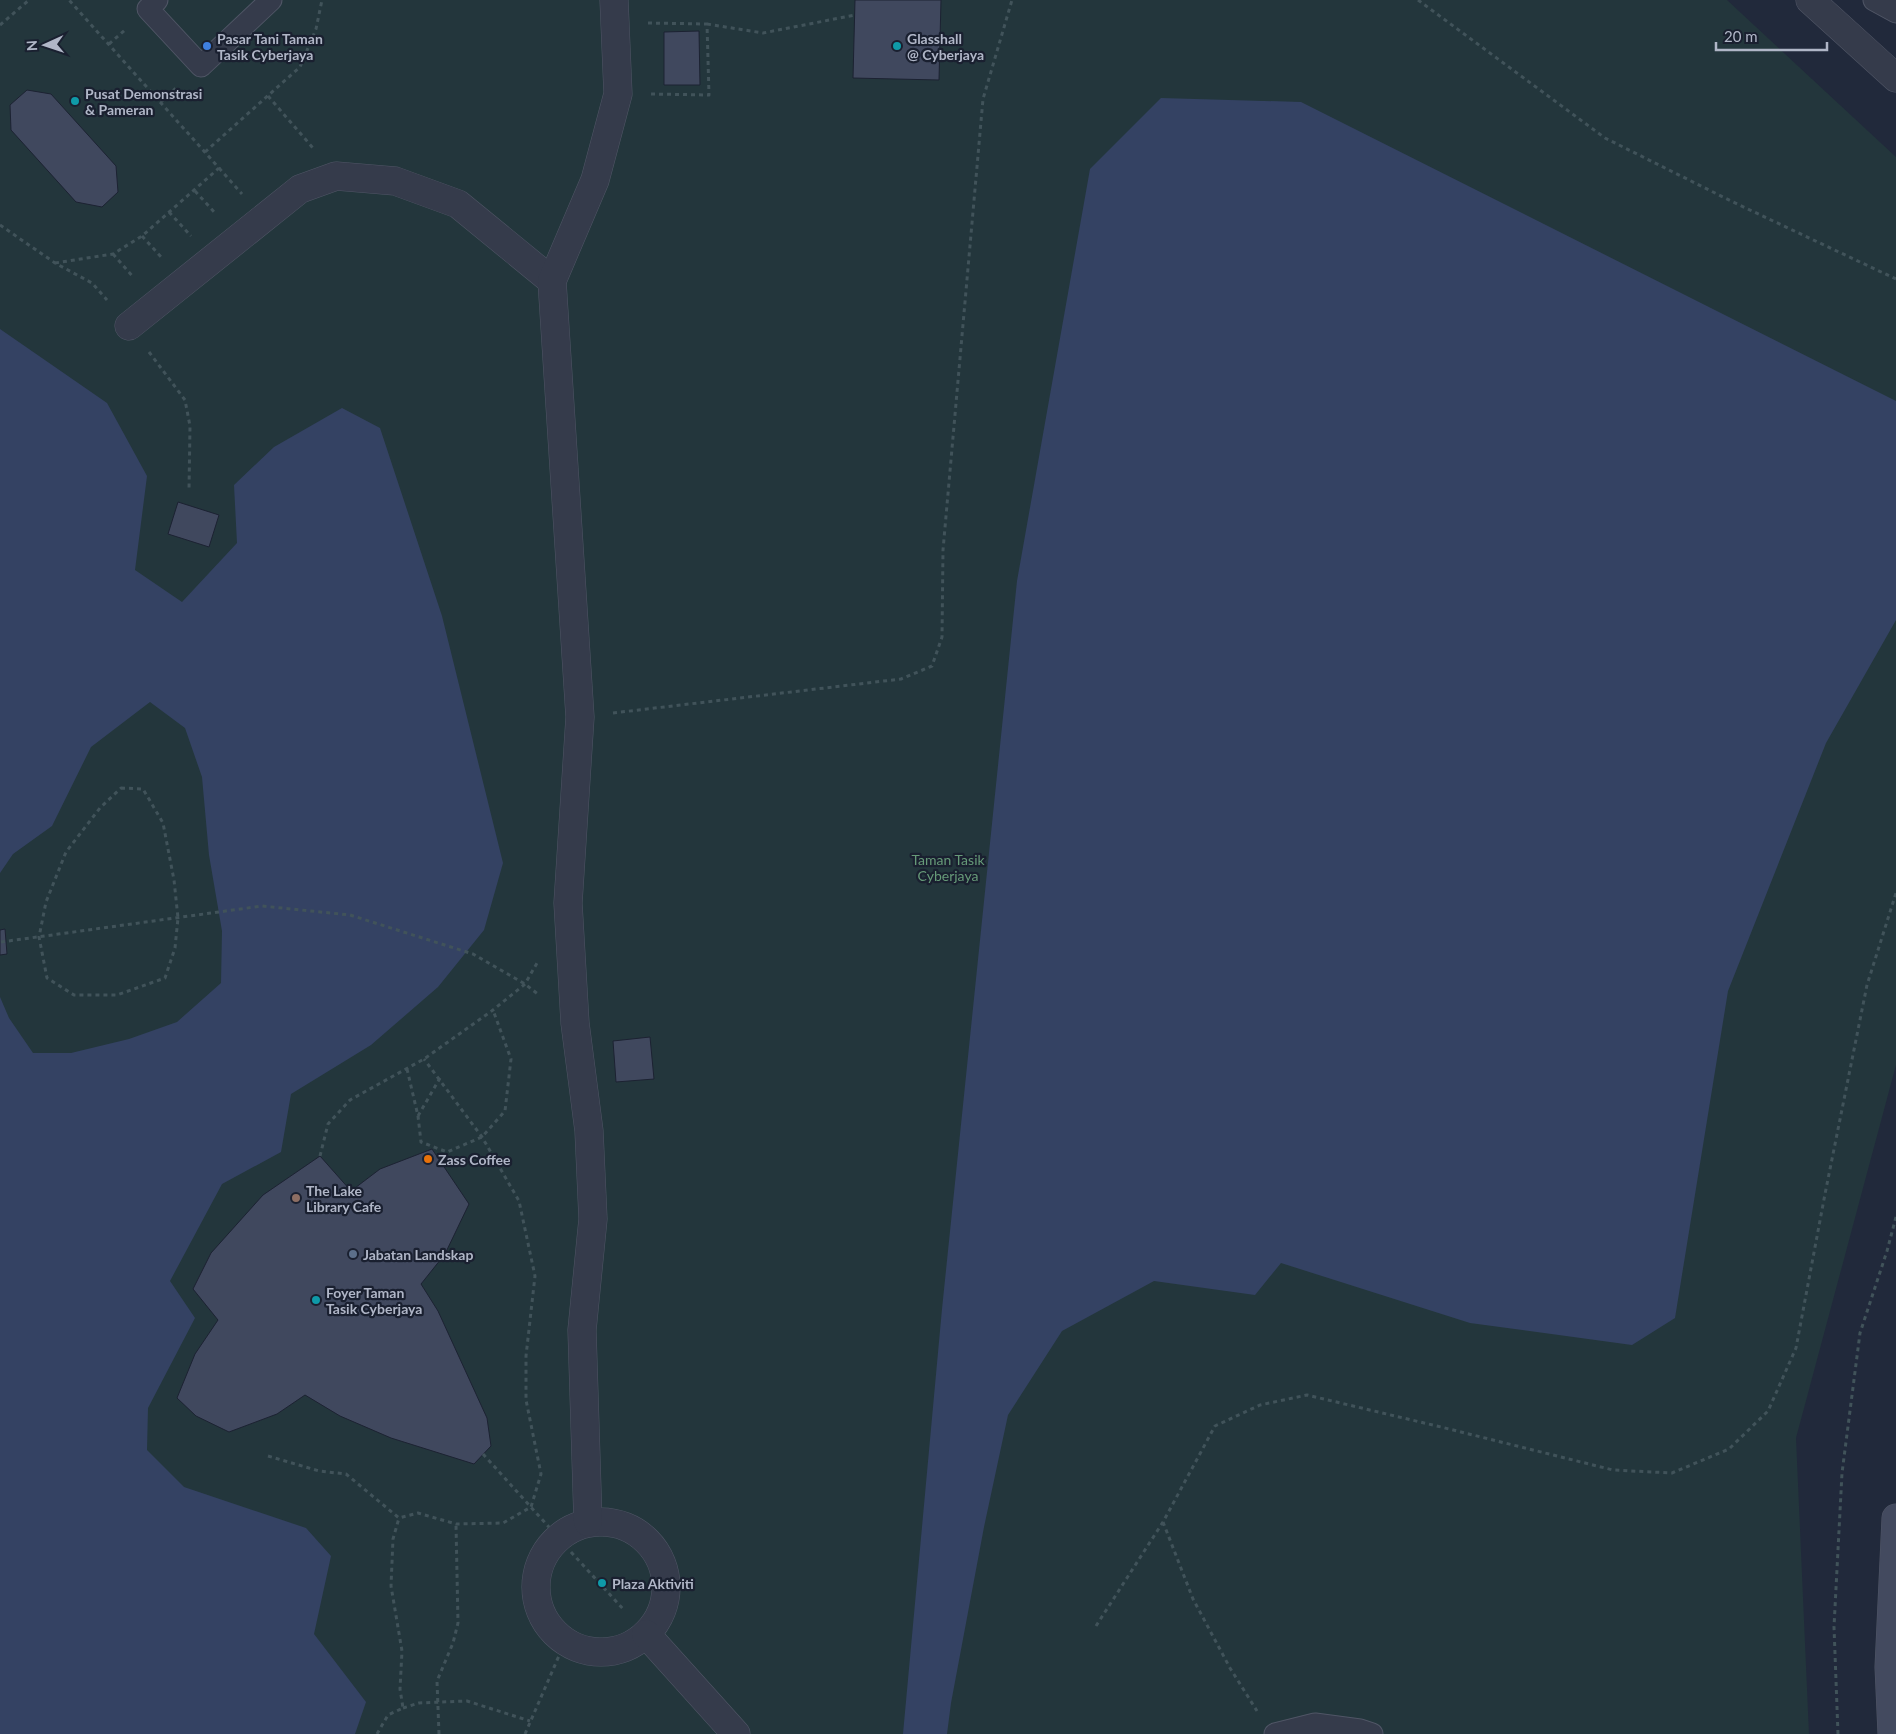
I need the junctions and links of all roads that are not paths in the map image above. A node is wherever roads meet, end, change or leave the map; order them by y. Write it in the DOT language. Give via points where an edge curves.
graph roads {
  1 [pos="157,0"];
  2 [pos="271,0"];
  3 [pos="1810,0"];
  4 [pos="1874,0"];
  5 [pos="615,11"];
  6 [pos="1896,12"];
  7 [pos="1896,78"];
  8 [pos="552,282"];
  9 [pos="129,326"];
  10 [pos="1896,1518"];
  11 [pos="588,1522"];
  12 [pos="646,1634"];
  13 [pos="736,1734"];
  14 [pos="1275,1734"];
  15 [pos="1372,1734"];
  16 [pos="1892,1734"];
  1 -- 2 [label="lane" via="148,9 200,66"];
  3 -- 7 [label="street"];
  4 -- 6 [label="lane"];
  5 -- 8 [label="street" via="618,94 595,180"];
  8 -- 9 [label="street" via="458,204 395,181 336,176 300,189"];
  8 -- 11 [label="street" via="580,717 568,903 575,1023 589,1131 593,1220 582,1330"];
  10 -- 16 [label="main road" via="1889,1667"];
  11 -- 12 [label="street" via="609,1521 630,1527 648,1540 660,1557 666,1578 666,1599 659,1620"];
  11 -- 12 [label="street" via="572,1527 546,1552 538,1571 536,1590 540,1610 551,1628 566,1642 585,1651 606,1653 627,1648"];
  12 -- 13 [label="street"];
  14 -- 15 [label="lane" via="1315,1724"];
}
